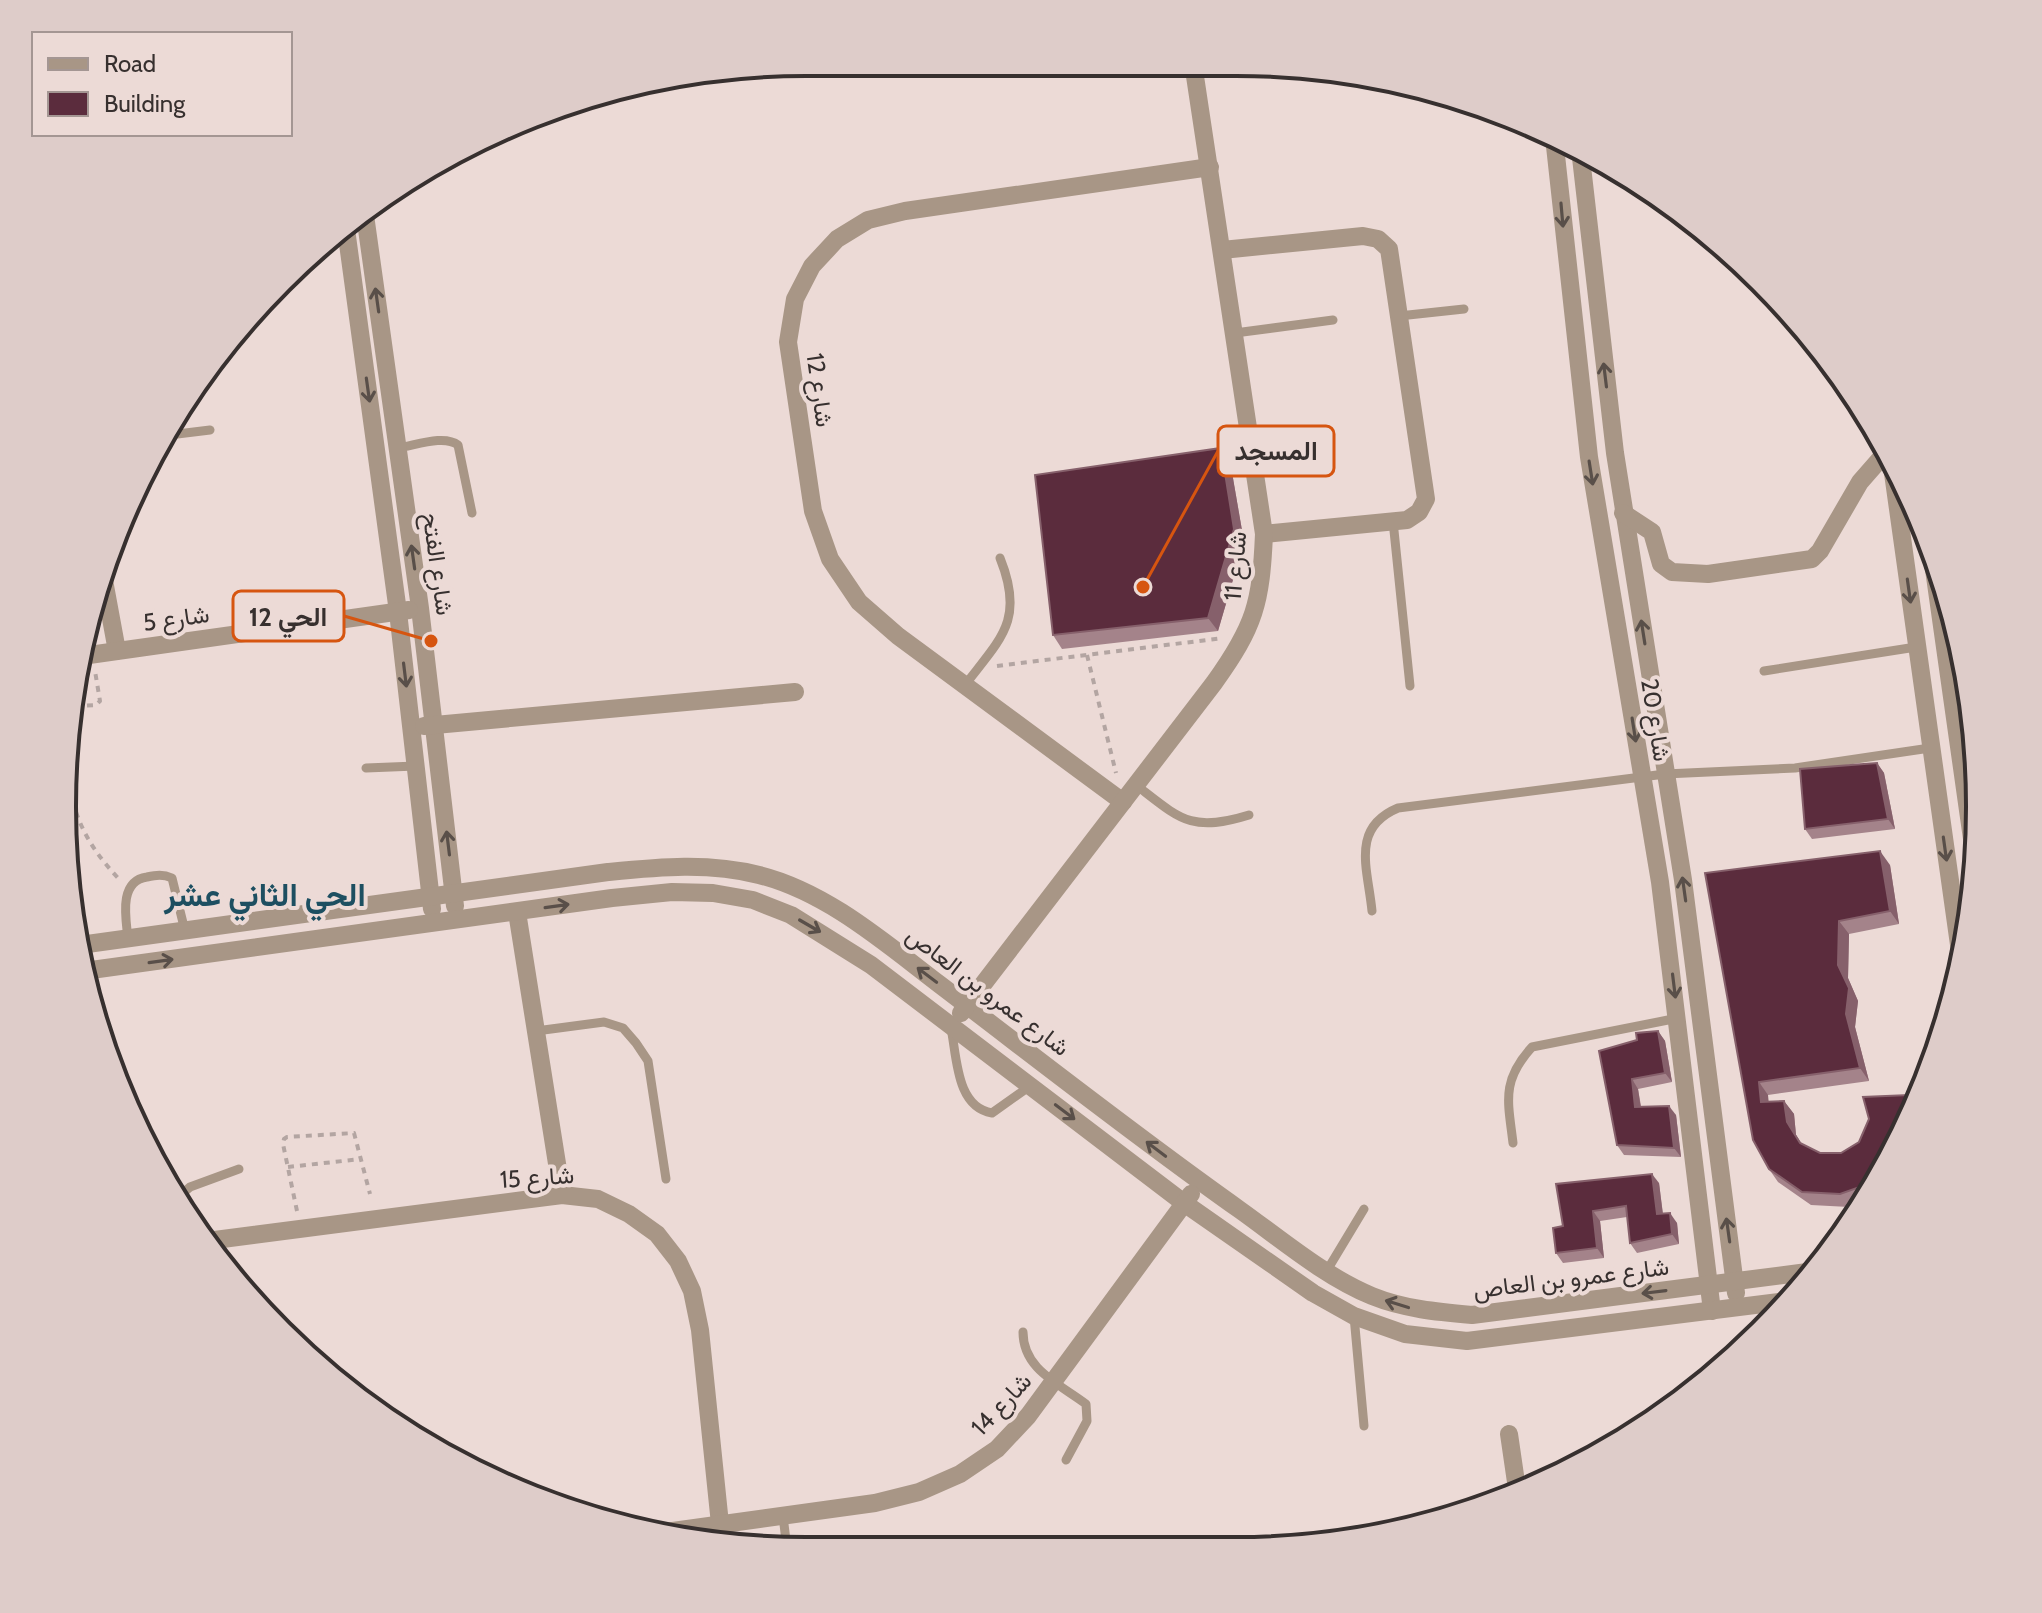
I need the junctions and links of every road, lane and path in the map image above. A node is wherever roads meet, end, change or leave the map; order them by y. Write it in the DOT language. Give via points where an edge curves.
graph roads {
  1 [pos="1195,76"];
  2 [pos="1555,149"];
  3 [pos="1582,163"];
  4 [pos="1210,167"];
  5 [pos="366,224"];
  6 [pos="347,239"];
  7 [pos="1222,250"];
  8 [pos="1464,309"];
  9 [pos="1399,316"];
  10 [pos="1333,320"];
  11 [pos="1235,333"];
  12 [pos="210,430"];
  13 [pos="178,434"];
  14 [pos="397,448"];
  15 [pos="1879,461"];
  16 [pos="1896,494"];
  17 [pos="472,513"];
  18 [pos="1623,513"];
  19 [pos="1393,521"];
  20 [pos="1264,534"];
  21 [pos="1000,558"];
  22 [pos="107,597"];
  23 [pos="420,608"];
  24 [pos="398,612"];
  25 [pos="1245,635"];
  26 [pos="1916,647"];
  27 [pos="117,651"];
  28 [pos="92,654"];
  29 [pos="1087,655"];
  30 [pos="90,665"];
  31 [pos="978,668"];
  32 [pos="1764,671"];
  33 [pos="965,685"];
  34 [pos="1410,686"];
  35 [pos="795,692"];
  36 [pos="83,706"];
  37 [pos="433,725"];
  38 [pos="411,727"];
  39 [pos="1930,748"];
  40 [pos="416,766"];
  41 [pos="366,768"];
  42 [pos="1665,774"];
  43 [pos="1641,778"];
  44 [pos="1136,785"];
  45 [pos="1123,802"];
  46 [pos="76,813"];
  47 [pos="1249,815"];
  48 [pos="129,889"];
  49 [pos="454,895"];
  50 [pos="431,897"];
  51 [pos="1372,911"];
  52 [pos="517,912"];
  53 [pos="457,920"];
  54 [pos="434,924"];
  55 [pos="1956,925"];
  56 [pos="185,931"];
  57 [pos="128,939"];
  58 [pos="89,944"];
  59 [pos="95,970"];
  60 [pos="967,1005"];
  61 [pos="1678,1018"];
  62 [pos="951,1026"];
  63 [pos="536,1031"];
  64 [pos="1030,1086"];
  65 [pos="1513,1143"];
  66 [pos="361,1159"];
  67 [pos="288,1167"];
  68 [pos="239,1169"];
  69 [pos="666,1179"];
  70 [pos="1199,1182"];
  71 [pos="186,1191"];
  72 [pos="370,1194"];
  73 [pos="562,1195"];
  74 [pos="1184,1203"];
  75 [pos="1364,1209"];
  76 [pos="301,1229"];
  77 [pos="219,1240"];
  78 [pos="1326,1272"];
  79 [pos="1797,1274"];
  80 [pos="1735,1282"];
  81 [pos="1709,1285"];
  82 [pos="1771,1303"];
  83 [pos="1738,1308"];
  84 [pos="1712,1311"];
  85 [pos="1354,1316"];
  86 [pos="1023,1332"];
  87 [pos="1055,1380"];
  88 [pos="1364,1426"];
  89 [pos="1509,1434"];
  90 [pos="1066,1460"];
  91 [pos="1516,1481"];
  92 [pos="783,1516"];
  93 [pos="720,1524"];
  94 [pos="693,1528"];
  95 [pos="785,1536"];
  1 -- 4 [label="street, شارع 11"];
  2 -- 43 [label="street, شارع 20, one-way" via="1589,457"];
  18 -- 3 [label="street, شارع 20, one-way"];
  4 -- 7 [label="street, شارع 11"];
  4 -- 33 [label="street, شارع 12" via="868,220 820,257 795,299 788,342 813,511 830,559 859,602"];
  14 -- 5 [label="street, شارع الفتح, one-way"];
  6 -- 24 [label="street, شارع الفتح, one-way"];
  7 -- 9 [label="street" via="1363,236 1378,239 1389,249"];
  7 -- 11 [label="street, شارع 11"];
  8 -- 9 [label="lane"];
  9 -- 19 [label="street" via="1426,499 1419,512"];
  10 -- 11 [label="lane"];
  11 -- 20 [label="street, شارع 11"];
  12 -- 13 [label="lane"];
  14 -- 17 [label="lane" via="444,441 458,445"];
  23 -- 14 [label="street, شارع الفتح, one-way"];
  15 -- 18 [label="street" via="1818,553 1802,561 1708,574 1672,572 1661,564 1652,532"];
  16 -- 26 [label="street, one-way"];
  42 -- 18 [label="street, شارع 20, one-way"];
  19 -- 20 [label="street"];
  19 -- 34 [label="lane"];
  20 -- 25 [label="street, شارع 11" via="1262,583"];
  21 -- 31 [label="lane" via="1010,583 1011,611 1002,637"];
  22 -- 27 [label="street"];
  23 -- 24 [label="street, شارع 5"];
  23 -- 37 [label="street, شارع الفتح"];
  24 -- 27 [label="street, شارع 5"];
  24 -- 38 [label="street, شارع الفتح, one-way"];
  25 -- 29 [label="path"];
  25 -- 44 [label="street, شارع 11"];
  26 -- 32 [label="lane"];
  26 -- 39 [label="street"];
  27 -- 28 [label="street, شارع 5"];
  29 -- 31 [label="path"];
  29 -- 45 [label="path"];
  30 -- 36 [label="path" via="100,701"];
  31 -- 33 [label="lane"];
  33 -- 45 [label="street, شارع 12"];
  35 -- 37 [label="street"];
  37 -- 38 [label="street"];
  49 -- 37 [label="street, شارع الفتح, one-way"];
  38 -- 40 [label="street, شارع الفتح"];
  39 -- 42 [label="lane" via="1795,768"];
  39 -- 55 [label="street, one-way"];
  40 -- 41 [label="lane"];
  40 -- 50 [label="street, شارع الفتح"];
  42 -- 43 [label="lane"];
  80 -- 42 [label="street, شارع 20, one-way"];
  43 -- 51 [label="lane" via="1383,814 1365,841"];
  43 -- 61 [label="street, شارع 20, one-way"];
  44 -- 45 [label="street, شارع 11"];
  44 -- 47 [label="lane" via="1179,819 1226,822"];
  45 -- 60 [label="street, شارع 11"];
  46 -- 48 [label="path" via="98,857"];
  48 -- 56 [label="lane" via="140,878 172,878"];
  48 -- 57 [label="lane"];
  49 -- 50 [label="street, شارع عمرو بن العاص"];
  49 -- 53 [label="street, شارع الفتح"];
  60 -- 49 [label="street, شارع عمرو بن العاص, one-way" via="843,915 803,891 760,875 671,866"];
  50 -- 54 [label="street, شارع الفتح"];
  50 -- 56 [label="street, شارع عمرو بن العاص"];
  52 -- 53 [label="street, شارع عمرو بن العاص"];
  52 -- 62 [label="street, شارع عمرو بن العاص, one-way" via="672,892 753,900 829,937"];
  52 -- 63 [label="street"];
  53 -- 54 [label="street, شارع عمرو بن العاص"];
  59 -- 54 [label="street, شارع عمرو بن العاص, one-way"];
  56 -- 57 [label="street, شارع عمرو بن العاص"];
  57 -- 58 [label="street, شارع عمرو بن العاص"];
  60 -- 62 [label="street, شارع 11"];
  70 -- 60 [label="street, شارع عمرو بن العاص, one-way"];
  61 -- 65 [label="lane" via="1532,1047 1516,1064 1508,1089"];
  61 -- 81 [label="street, شارع 20"];
  62 -- 64 [label="street, شارع عمرو بن العاص"];
  62 -- 64 [label="lane" via="966,1099 992,1113"];
  63 -- 69 [label="lane" via="604,1022 623,1028 648,1061"];
  63 -- 73 [label="street"];
  64 -- 74 [label="street, شارع عمرو بن العاص, one-way"];
  66 -- 67 [label="path"];
  66 -- 67 [label="path" via="354,1133 287,1137 283,1144"];
  66 -- 72 [label="path"];
  67 -- 76 [label="path"];
  68 -- 71 [label="lane"];
  70 -- 74 [label="street, شارع 14"];
  70 -- 78 [label="street, شارع عمرو بن العاص"];
  73 -- 76 [label="street, شارع 15"];
  73 -- 93 [label="street, شارع 15" via="598,1199 629,1214 657,1234 678,1261 692,1291 700,1330"];
  74 -- 85 [label="street, شارع عمرو بن العاص"];
  74 -- 87 [label="street, شارع 14"];
  75 -- 78 [label="lane"];
  76 -- 77 [label="street, شارع 15"];
  81 -- 78 [label="street, شارع عمرو بن العاص, one-way" via="1472,1315 1409,1307 1372,1296"];
  79 -- 80 [label="street, شارع عمرو بن العاص"];
  80 -- 81 [label="street, شارع عمرو بن العاص"];
  80 -- 83 [label="street, شارع 20"];
  81 -- 84 [label="street, شارع 20"];
  82 -- 83 [label="street, شارع عمرو بن العاص"];
  83 -- 84 [label="street, شارع عمرو بن العاص"];
  84 -- 85 [label="street, شارع عمرو بن العاص" via="1467,1341 1405,1334"];
  85 -- 88 [label="lane"];
  86 -- 87 [label="lane" via="1029,1361"];
  87 -- 90 [label="lane" via="1086,1404 1088,1413"];
  87 -- 92 [label="street, شارع 14" via="997,1449 960,1474 875,1503"];
  89 -- 91 [label="street"];
  92 -- 93 [label="street, شارع 14"];
  92 -- 95 [label="lane"];
  93 -- 94 [label="street, شارع 14"];
}
